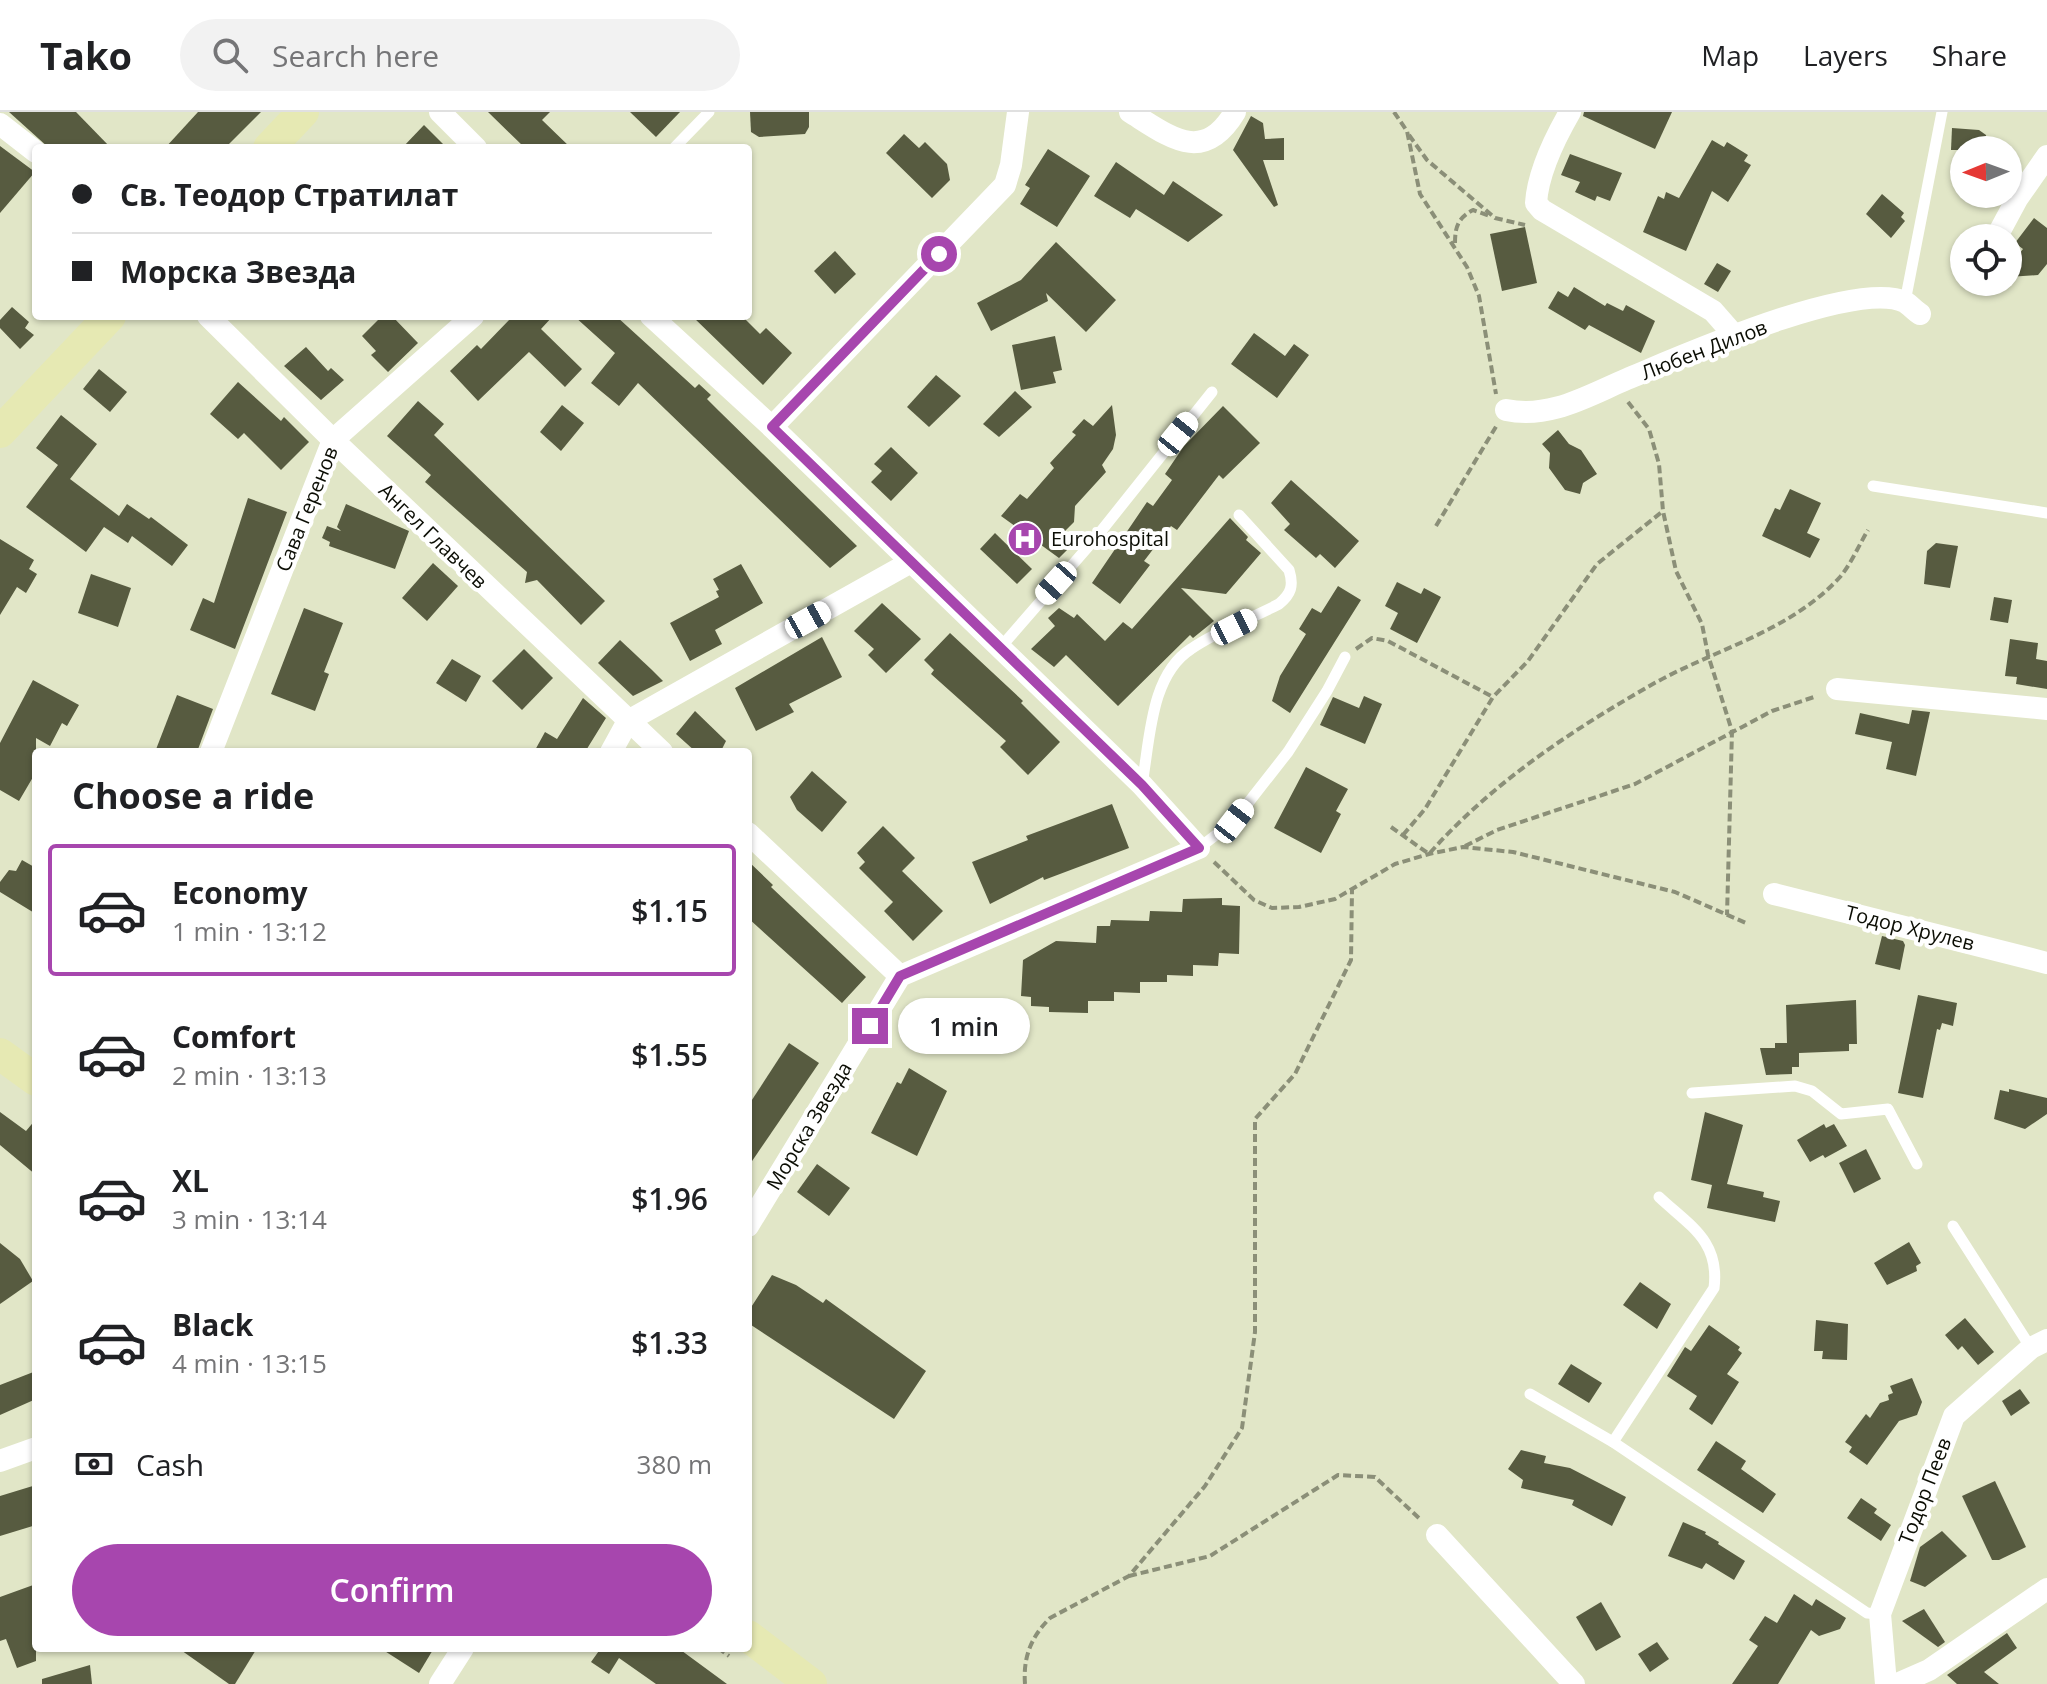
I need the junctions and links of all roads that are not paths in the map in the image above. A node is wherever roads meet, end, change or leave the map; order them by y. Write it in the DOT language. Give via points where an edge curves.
graph roads {
  1 [pos="303,112"];
  2 [pos="440,112"];
  3 [pos="709,112"];
  4 [pos="1018,112"];
  5 [pos="1130,112"];
  6 [pos="1235,112"];
  7 [pos="1570,112"];
  8 [pos="1942,112"];
  9 [pos="0,124"];
  10 [pos="273,144"];
  11 [pos="472,144"];
  12 [pos="678,144"];
  13 [pos="32,149"];
  14 [pos="2047,156"];
  15 [pos="2004,224"];
  16 [pos="1912,308"];
  17 [pos="106,320"];
  18 [pos="212,320"];
  19 [pos="468,320"];
  20 [pos="655,320"];
  21 [pos="1734,335"];
  22 [pos="1212,392"];
  23 [pos="1506,410"];
  24 [pos="772,427"];
  25 [pos="0,432"];
  26 [pos="333,440"];
  27 [pos="1873,486"];
  28 [pos="2047,513"];
  29 [pos="1239,515"];
  30 [pos="911,562"];
  31 [pos="1000,648"];
  32 [pos="1345,657"];
  33 [pos="1837,689"];
  34 [pos="2047,709"];
  35 [pos="628,721"];
  36 [pos="213,748"];
  37 [pos="613,748"];
  38 [pos="658,748"];
  39 [pos="1142,785"];
  40 [pos="752,837"];
  41 [pos="1199,848"];
  42 [pos="1774,894"];
  43 [pos="2047,963"];
  44 [pos="900,976"];
  45 [pos="0,1054"];
  46 [pos="32,1077"];
  47 [pos="1692,1093"];
  48 [pos="1917,1164"];
  49 [pos="1659,1197"];
  50 [pos="752,1219"];
  51 [pos="1953,1226"];
  52 [pos="2039,1344"];
  53 [pos="1530,1394"];
  54 [pos="1613,1442"];
  55 [pos="32,1449"];
  56 [pos="0,1461"];
  57 [pos="1437,1535"];
  58 [pos="2047,1589"];
  59 [pos="1880,1614"];
  60 [pos="752,1639"];
  61 [pos="460,1652"];
  62 [pos="440,1684"];
  63 [pos="811,1684"];
  64 [pos="1574,1684"];
  65 [pos="1886,1684"];
  66 [pos="1897,1684"];
  1 -- 10 [label="street"];
  2 -- 11 [label="street"];
  3 -- 12 [label="lane"];
  4 -- 24 [label="street" via="1005,185"];
  5 -- 6 [label="street" via="1169,137 1193,145 1226,128"];
  7 -- 21 [label="street" via="1536,203 1713,311"];
  8 -- 16 [label="lane"];
  9 -- 13 [label="street"];
  14 -- 15 [label="street"];
  16 -- 21 [label="street, Любен Дилов" via="1873,298 1849,300"];
  17 -- 25 [label="street"];
  18 -- 26 [label="street, Ангел Главчев"];
  19 -- 26 [label="street, Сава Геренов"];
  20 -- 24 [label="street"];
  21 -- 23 [label="street, Любен Дилов" via="1564,407 1526,414"];
  22 -- 31 [label="lane"];
  24 -- 30 [label="street"];
  26 -- 35 [label="street, Ангел Главчев"];
  26 -- 36 [label="street, Сава Геренов"];
  27 -- 28 [label="lane"];
  29 -- 39 [label="lane" via="1289,570 1290,595 1189,649 1174,664 1160,692"];
  30 -- 31 [label="street"];
  30 -- 35 [label="street"];
  31 -- 39 [label="street"];
  32 -- 41 [label="lane" via="1288,752 1234,821"];
  33 -- 34 [label="street"];
  35 -- 37 [label="street"];
  35 -- 38 [label="street, Ангел Главчев"];
  39 -- 41 [label="street"];
  40 -- 44 [label="street"];
  41 -- 44 [label="street"];
  42 -- 43 [label="street, Тодор Хрулев"];
  44 -- 50 [label="street, Морска Звезда"];
  45 -- 46 [label="street"];
  47 -- 48 [label="lane" via="1795,1086 1812,1091 1841,1114 1888,1109"];
  49 -- 54 [label="lane" via="1712,1250 1714,1288"];
  51 -- 52 [label="lane"];
  52 -- 59 [label="street, Тодор Пеев" via="1954,1416"];
  53 -- 54 [label="lane"];
  54 -- 59 [label="lane" via="1867,1613"];
  55 -- 56 [label="street"];
  57 -- 64 [label="street"];
  58 -- 66 [label="street" via="1929,1670"];
  59 -- 65 [label="street, Тодор Пеев"];
  60 -- 63 [label="street"];
  61 -- 62 [label="street"];
}
